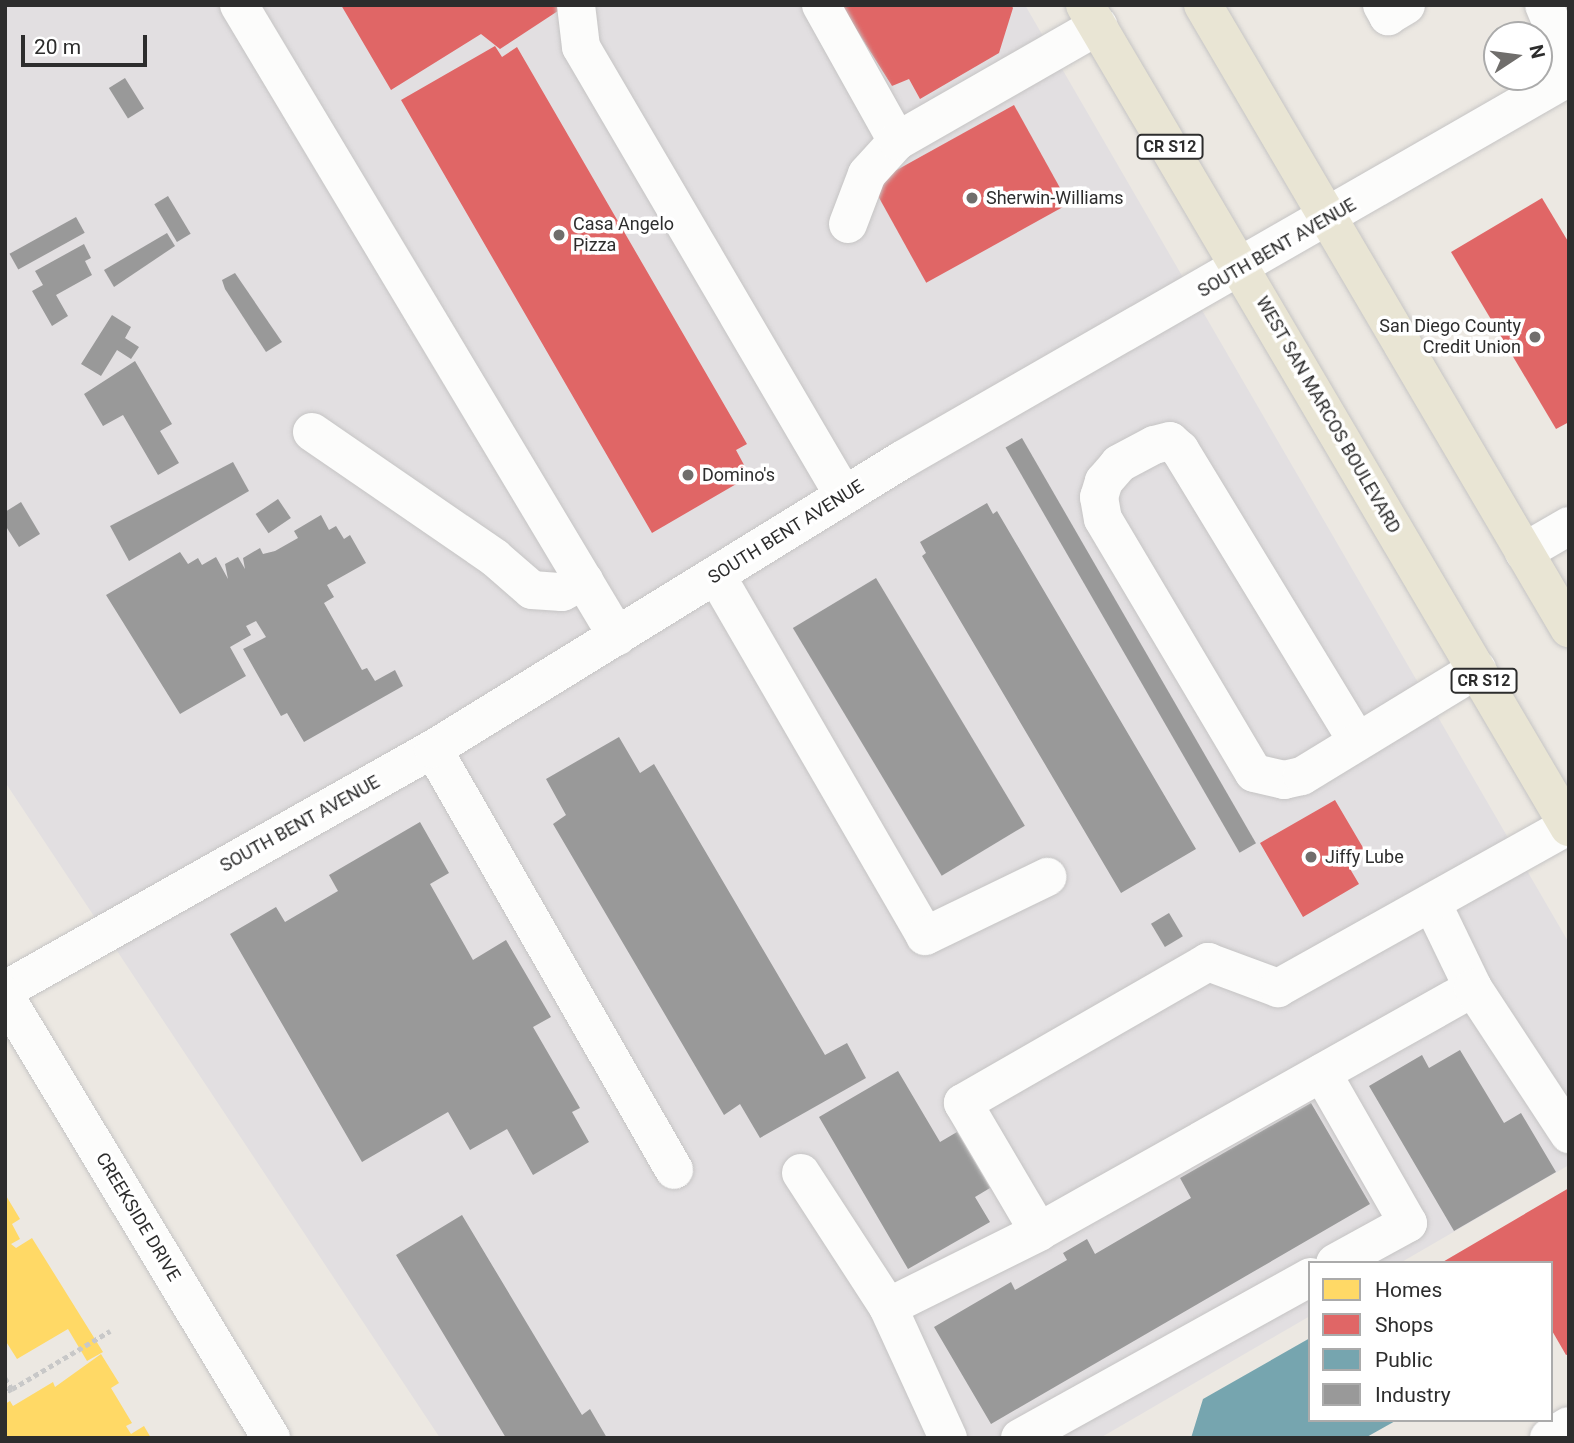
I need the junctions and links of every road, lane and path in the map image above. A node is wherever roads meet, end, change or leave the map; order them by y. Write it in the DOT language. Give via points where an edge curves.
graph roads {
  1 [pos="240,5"];
  2 [pos="576,5"];
  3 [pos="821,5"];
  4 [pos="1203,5"];
  5 [pos="1382,5"];
  6 [pos="1406,5"];
  7 [pos="1544,5"];
  8 [pos="1091,15"];
  9 [pos="1569,65"];
  10 [pos="1569,77"];
  11 [pos="897,141"];
  12 [pos="1329,217"];
  13 [pos="848,224"];
  14 [pos="1242,268"];
  15 [pos="312,432"];
  16 [pos="844,496"];
  17 [pos="1569,526"];
  18 [pos="1524,552"];
  19 [pos="716,575"];
  20 [pos="584,581"];
  21 [pos="1569,628"];
  22 [pos="617,636"];
  23 [pos="1477,669"];
  24 [pos="1356,741"];
  25 [pos="433,749"];
  26 [pos="1568,826"];
  27 [pos="1047,877"];
  28 [pos="1432,902"];
  29 [pos="1473,988"];
  30 [pos="5,990"];
  31 [pos="5,996"];
  32 [pos="1322,1073"];
  33 [pos="1569,1134"];
  34 [pos="674,1170"];
  35 [pos="801,1173"];
  36 [pos="1040,1232"];
  37 [pos="1339,1261"];
  38 [pos="1308,1278"];
  39 [pos="888,1307"];
  40 [pos="110,1331"];
  41 [pos="5,1378"];
  42 [pos="12,1390"];
  43 [pos="5,1394"];
  44 [pos="1569,1426"];
  45 [pos="271,1438"];
  46 [pos="948,1438"];
  47 [pos="1020,1438"];
  48 [pos="1549,1438"];
  1 -- 20 [label="street"];
  2 -- 16 [label="street" via="581,47"];
  3 -- 11 [label="street"];
  4 -- 12 [label="main road"];
  5 -- 6 [label="street" via="1388,16"];
  7 -- 9 [label="street"];
  8 -- 11 [label="street"];
  8 -- 14 [label="main road, WEST SAN MARCOS BOULEVARD / CR S12"];
  10 -- 12 [label="street, SOUTH BENT AVENUE"];
  11 -- 13 [label="street" via="867,174"];
  12 -- 14 [label="street, SOUTH BENT AVENUE"];
  12 -- 18 [label="main road"];
  14 -- 16 [label="street, SOUTH BENT AVENUE"];
  14 -- 23 [label="main road, WEST SAN MARCOS BOULEVARD / CR S12"];
  15 -- 20 [label="street" via="495,558 531,590 562,592"];
  16 -- 19 [label="street, SOUTH BENT AVENUE"];
  17 -- 18 [label="street"];
  18 -- 21 [label="main road"];
  19 -- 22 [label="street, SOUTH BENT AVENUE"];
  19 -- 27 [label="street" via="925,936"];
  20 -- 22 [label="street"];
  22 -- 25 [label="street, SOUTH BENT AVENUE"];
  23 -- 24 [label="street"];
  23 -- 26 [label="main road, WEST SAN MARCOS BOULEVARD / CR S12"];
  24 -- 24 [label="street" via="1180,450 1170,441 1119,464 1104,481 1099,497 1102,519 1254,773 1284,780 1301,776"];
  25 -- 30 [label="street, SOUTH BENT AVENUE"];
  25 -- 34 [label="street"];
  26 -- 28 [label="street"];
  28 -- 29 [label="street"];
  28 -- 36 [label="street" via="1278,988 1208,961 963,1103"];
  29 -- 32 [label="street"];
  29 -- 33 [label="street"];
  31 -- 45 [label="street, CREEKSIDE DRIVE"];
  32 -- 36 [label="street"];
  32 -- 37 [label="street" via="1408,1223"];
  35 -- 39 [label="street"];
  36 -- 39 [label="street"];
  38 -- 47 [label="street"];
  39 -- 46 [label="street"];
  40 -- 42 [label="path"];
  41 -- 42 [label="path"];
  42 -- 43 [label="path"];
  44 -- 48 [label="street"];
}
